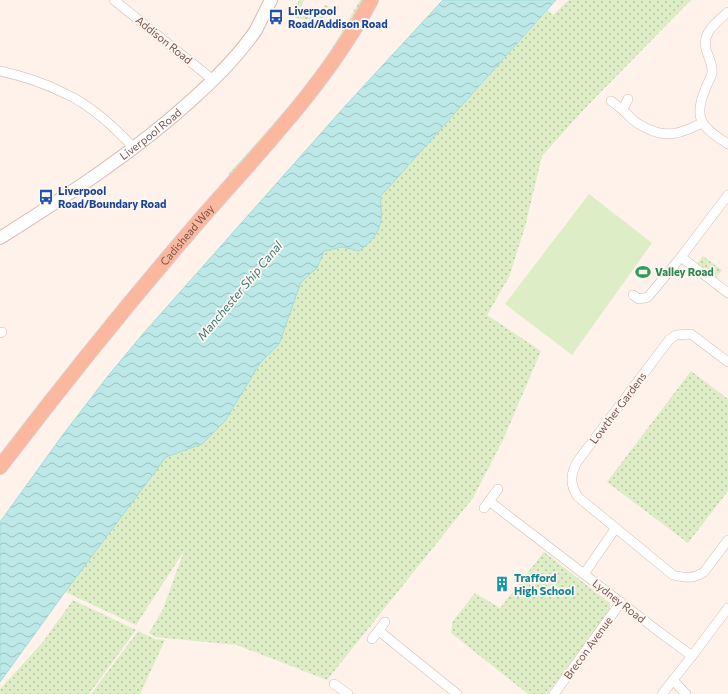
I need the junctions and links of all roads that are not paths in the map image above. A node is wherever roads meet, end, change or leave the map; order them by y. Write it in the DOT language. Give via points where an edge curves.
graph roads {
  1 [pos="114,0"];
  2 [pos="271,0"];
  3 [pos="371,0"];
  4 [pos="728,12"];
  5 [pos="0,71"];
  6 [pos="214,80"];
  7 [pos="628,99"];
  8 [pos="611,101"];
  9 [pos="623,109"];
  10 [pos="702,122"];
  11 [pos="728,144"];
  12 [pos="134,148"];
  13 [pos="728,196"];
  14 [pos="0,238"];
  15 [pos="682,257"];
  16 [pos="728,293"];
  17 [pos="633,295"];
  18 [pos="728,362"];
  19 [pos="0,467"];
  20 [pos="498,489"];
  21 [pos="615,529"];
  22 [pos="728,540"];
  23 [pos="584,574"];
  24 [pos="621,602"];
  25 [pos="728,608"];
  26 [pos="385,622"];
  27 [pos="379,631"];
  28 [pos="372,639"];
  29 [pos="692,656"];
  30 [pos="673,680"];
  31 [pos="334,685"];
  32 [pos="348,694"];
  33 [pos="457,694"];
  34 [pos="554,694"];
  35 [pos="662,694"];
  36 [pos="686,694"];
  1 -- 6 [label="street, Addison Road"];
  2 -- 6 [label="main road, Liverpool Road" via="256,29"];
  3 -- 19 [label="highway, Cadishead Way" via="315,88 160,268"];
  4 -- 10 [label="street" via="709,30 705,39 712,73 701,101"];
  5 -- 12 [label="street" via="24,77 65,93 101,117"];
  6 -- 12 [label="main road, Liverpool Road"];
  7 -- 9 [label="street"];
  8 -- 9 [label="street"];
  9 -- 10 [label="street" via="641,126 654,133 666,135 679,133"];
  10 -- 11 [label="street" via="708,130"];
  12 -- 14 [label="main road, Liverpool Road" via="104,171"];
  13 -- 15 [label="street"];
  15 -- 16 [label="street"];
  15 -- 17 [label="street" via="648,297 639,299"];
  18 -- 21 [label="street, Lowther Gardens" via="691,334 676,335 669,340 577,462 572,470 573,489 578,497"];
  20 -- 23 [label="street, Lydney Road" via="486,505"];
  21 -- 22 [label="street, Lowther Gardens" via="673,575 686,578 704,572"];
  21 -- 23 [label="street"];
  23 -- 24 [label="street, Lydney Road"];
  24 -- 29 [label="street, Lydney Road"];
  24 -- 34 [label="street, Brecon Avenue"];
  25 -- 29 [label="street"];
  26 -- 27 [label="street"];
  27 -- 28 [label="street"];
  27 -- 33 [label="street"];
  29 -- 30 [label="street"];
  30 -- 35 [label="street"];
  30 -- 36 [label="street"];
  31 -- 32 [label="street"];
}
